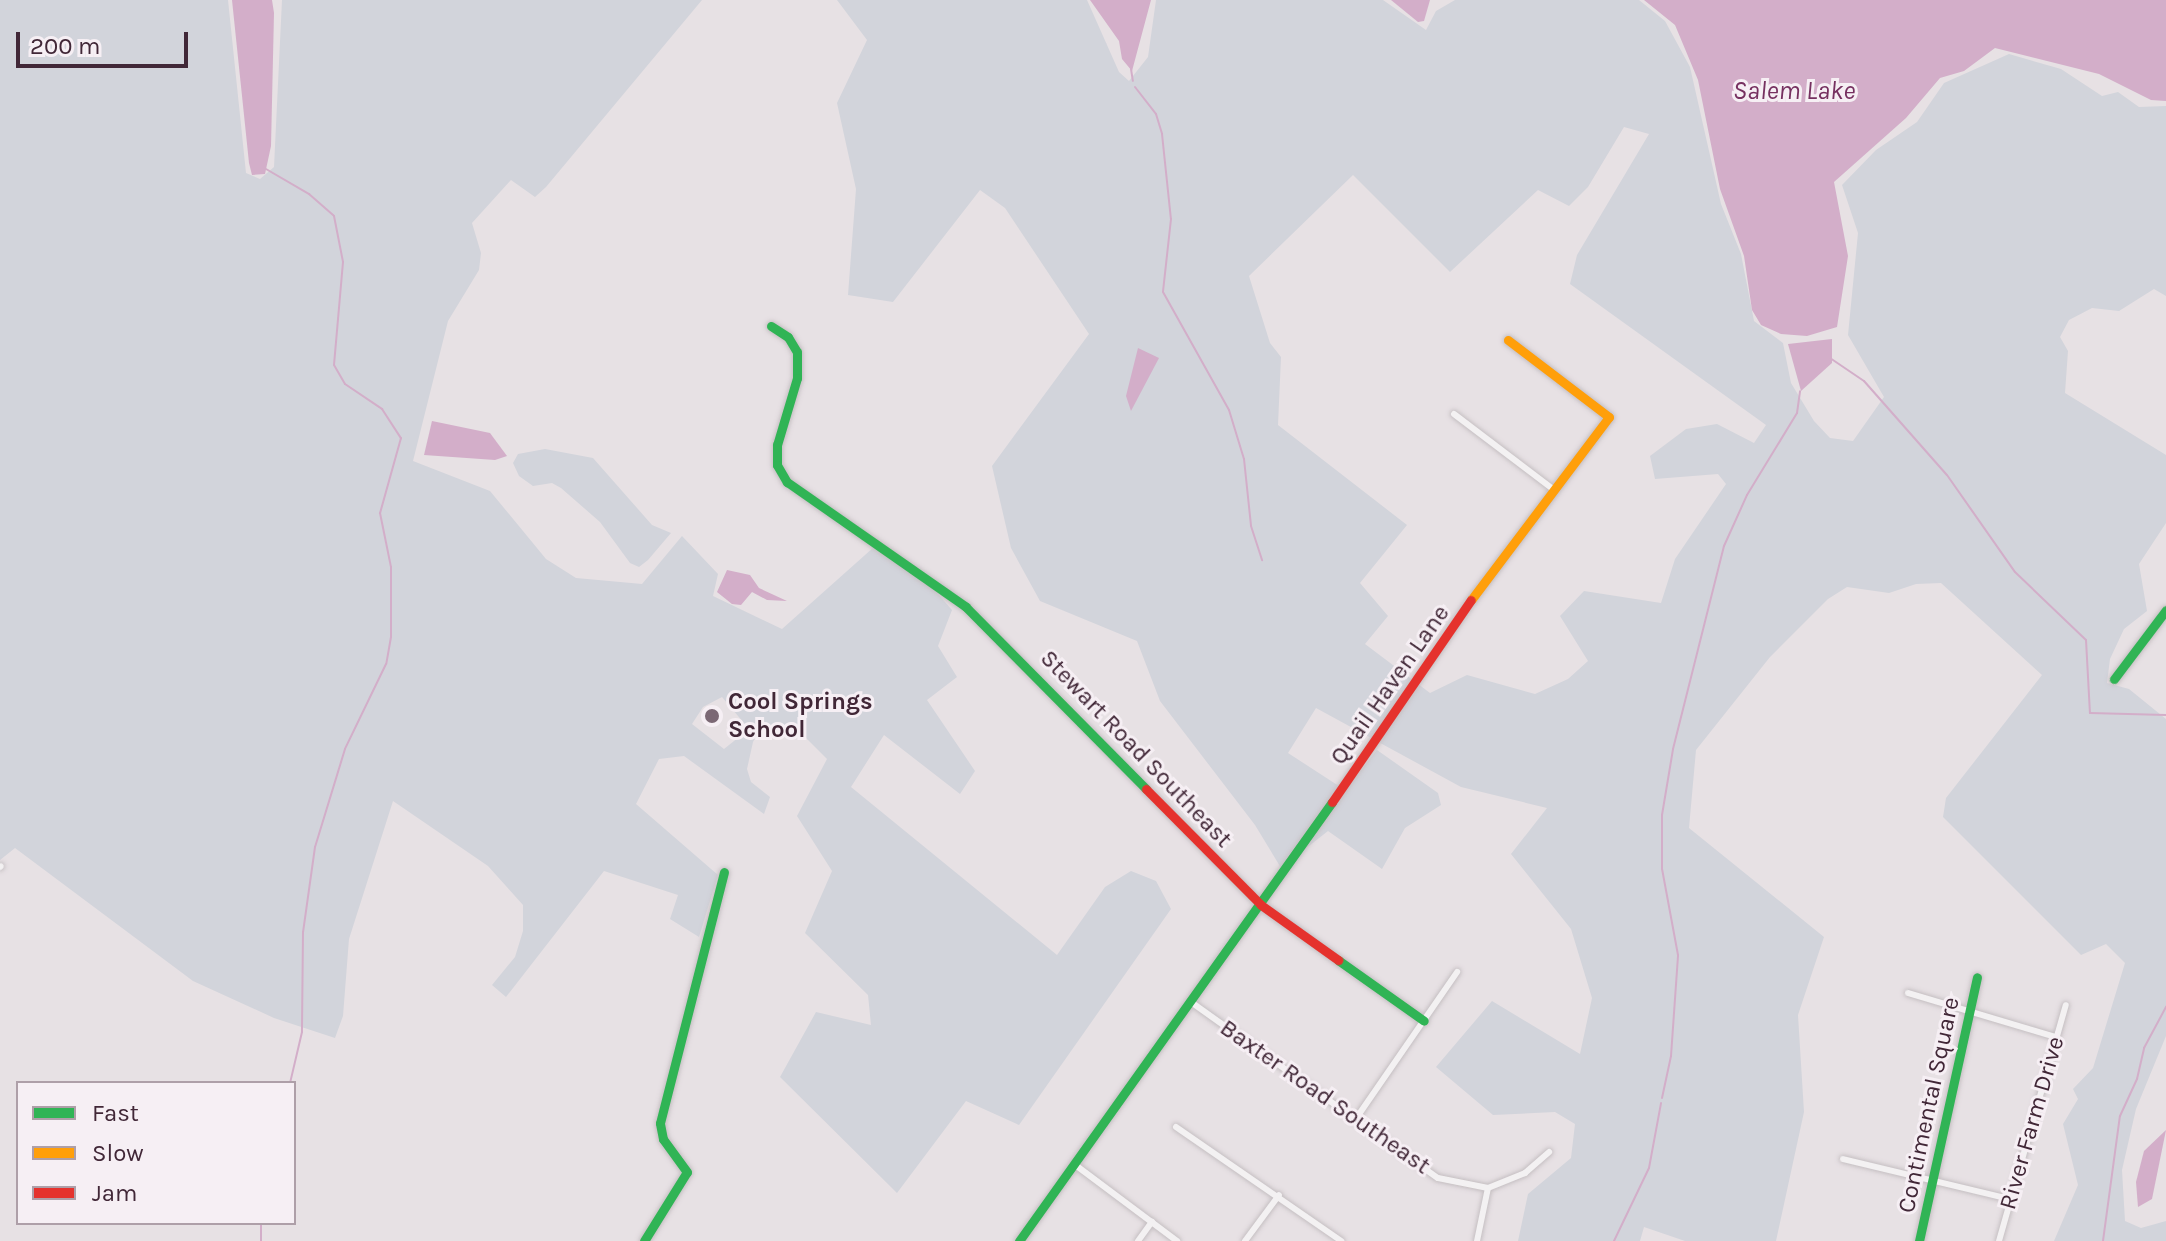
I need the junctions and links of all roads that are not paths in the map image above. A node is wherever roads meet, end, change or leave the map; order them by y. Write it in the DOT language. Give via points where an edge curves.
graph roads {
  1 [pos="771,326"];
  2 [pos="1508,340"];
  3 [pos="1454,414"];
  4 [pos="1554,490"];
  5 [pos="2165,614"];
  6 [pos="2114,679"];
  7 [pos="724,872"];
  8 [pos="1261,905"];
  9 [pos="1457,972"];
  10 [pos="1977,977"];
  11 [pos="1908,993"];
  12 [pos="1191,1002"];
  13 [pos="2066,1005"];
  14 [pos="1969,1011"];
  15 [pos="1424,1021"];
  16 [pos="2056,1037"];
  17 [pos="1355,1120"];
  18 [pos="1176,1127"];
  19 [pos="1549,1152"];
  20 [pos="1843,1159"];
  21 [pos="1074,1164"];
  22 [pos="1932,1181"];
  23 [pos="1488,1188"];
  24 [pos="1279,1195"];
  25 [pos="2009,1199"];
  26 [pos="1152,1222"];
  27 [pos="644,1241"];
  28 [pos="1019,1241"];
  29 [pos="1138,1241"];
  30 [pos="1177,1241"];
  31 [pos="1245,1241"];
  32 [pos="1341,1241"];
  33 [pos="1477,1241"];
  34 [pos="1919,1241"];
  35 [pos="1999,1241"];
  1 -- 8 [label="street, Stewart Road Southeast" via="788,337 797,352 797,378 777,445 777,465 787,482 966,607"];
  2 -- 4 [label="street, Quail Haven Lane" via="1609,417"];
  3 -- 4 [label="street"];
  4 -- 8 [label="street, Quail Haven Lane"];
  5 -- 6 [label="street"];
  7 -- 27 [label="street" via="660,1123 663,1139 687,1172"];
  8 -- 12 [label="street"];
  8 -- 15 [label="street"];
  9 -- 15 [label="street"];
  10 -- 14 [label="street, Contimental Square"];
  11 -- 14 [label="street"];
  12 -- 17 [label="street, Baxter Road Southeast"];
  12 -- 21 [label="street"];
  13 -- 16 [label="street, River Farm Drive"];
  14 -- 16 [label="street"];
  14 -- 22 [label="street, Contimental Square"];
  15 -- 17 [label="street"];
  16 -- 25 [label="street, River Farm Drive"];
  17 -- 23 [label="street, Baxter Road Southeast" via="1438,1178"];
  18 -- 24 [label="street"];
  19 -- 23 [label="street" via="1525,1173"];
  20 -- 22 [label="street"];
  21 -- 26 [label="street"];
  21 -- 28 [label="street"];
  22 -- 25 [label="street"];
  22 -- 34 [label="street, Contimental Square"];
  23 -- 33 [label="street"];
  24 -- 31 [label="street"];
  24 -- 32 [label="street"];
  25 -- 35 [label="street, River Farm Drive"];
  26 -- 29 [label="street"];
  26 -- 30 [label="street"];
}
